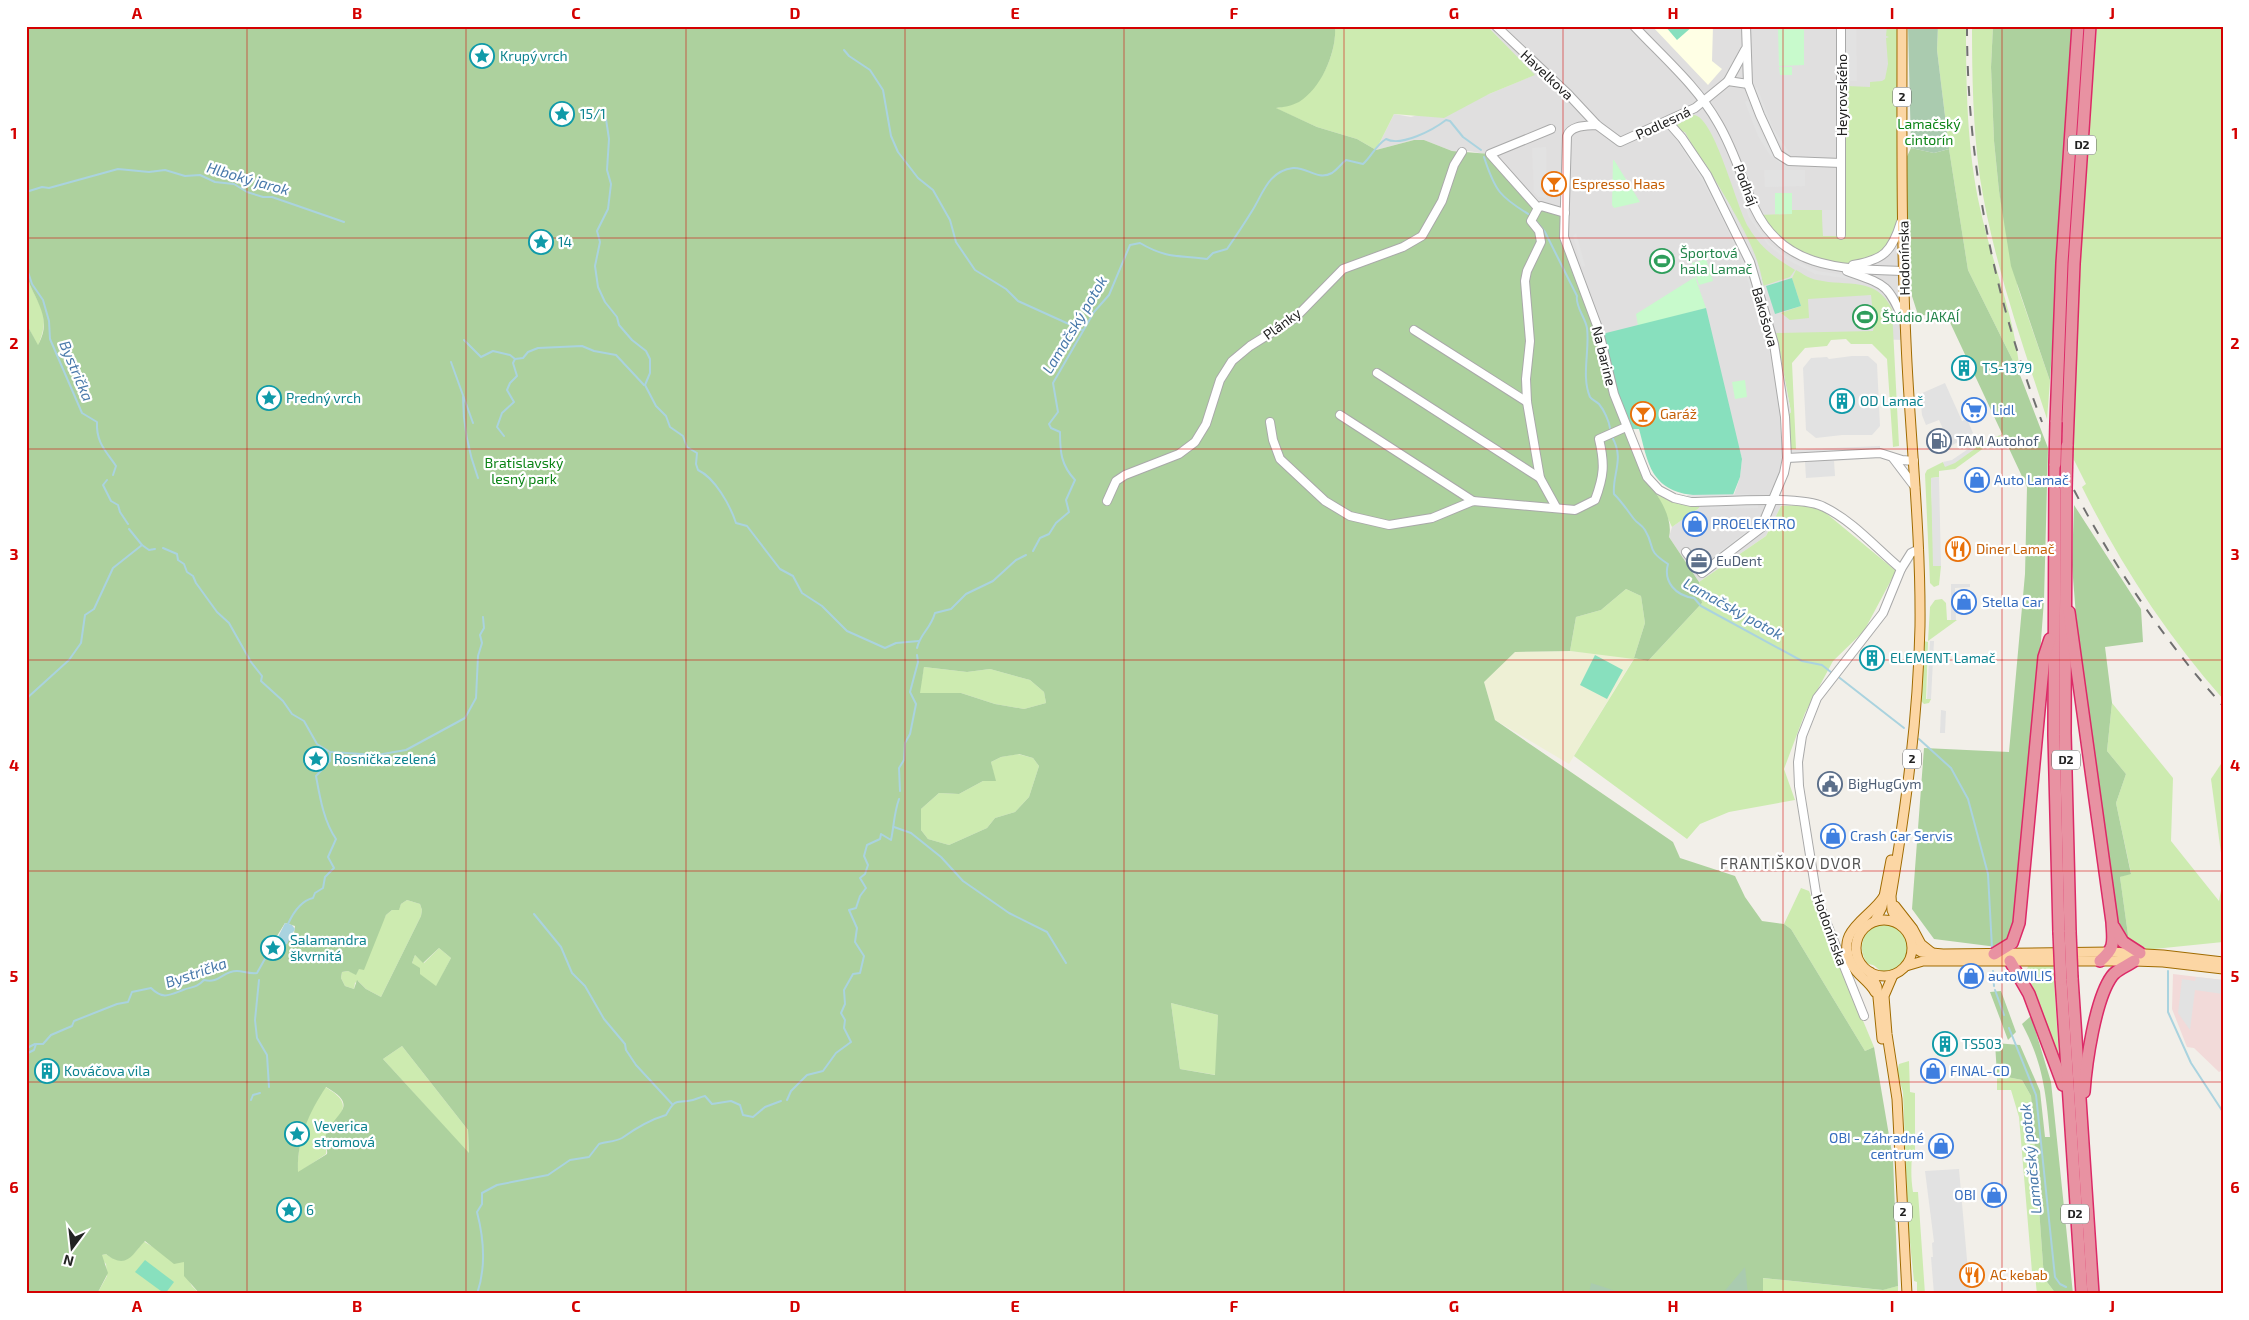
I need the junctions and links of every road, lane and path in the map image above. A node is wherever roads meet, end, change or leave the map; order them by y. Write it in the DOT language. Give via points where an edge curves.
graph roads {
  1 [pos="1496,26"];
  2 [pos="1634,26"];
  3 [pos="1746,26"];
  4 [pos="1841,26"];
  5 [pos="1902,26"];
  6 [pos="2078,26"];
  7 [pos="2090,26"];
  8 [pos="1745,50"];
  9 [pos="1728,81"];
  10 [pos="1748,84"];
  11 [pos="1705,101"];
  12 [pos="1668,122"];
  13 [pos="1597,124"];
  14 [pos="1551,130"];
  15 [pos="1462,152"];
  16 [pos="1841,163"];
  17 [pos="1565,212"];
  18 [pos="1535,214"];
  19 [pos="1903,214"];
  20 [pos="1841,235"];
  21 [pos="2068,263"];
  22 [pos="1838,268"];
  23 [pos="1904,271"];
  24 [pos="2067,288"];
  25 [pos="1905,325"];
  26 [pos="1414,330"];
  27 [pos="1377,373"];
  28 [pos="1527,402"];
  29 [pos="1340,415"];
  30 [pos="1270,422"];
  31 [pos="1626,427"];
  32 [pos="1892,457"];
  33 [pos="1787,458"];
  34 [pos="1914,461"];
  35 [pos="1540,478"];
  36 [pos="1916,488"];
  37 [pos="1107,501"];
  38 [pos="1772,501"];
  39 [pos="1473,502"];
  40 [pos="1556,507"];
  41 [pos="1919,549"];
  42 [pos="1686,552"];
  43 [pos="1901,569"];
  44 [pos="2064,588"];
  45 [pos="2053,627"];
  46 [pos="1887,896"];
  47 [pos="1875,921"];
  48 [pos="2112,922"];
  49 [pos="1898,923"];
  50 [pos="2064,932"];
  51 [pos="1912,947"];
  52 [pos="2110,952"];
  53 [pos="1934,953"];
  54 [pos="2137,957"];
  55 [pos="1991,958"];
  56 [pos="2010,961"];
  57 [pos="2100,961"];
  58 [pos="2223,962"];
  59 [pos="1906,966"];
  60 [pos="2223,969"];
  61 [pos="1870,972"];
  62 [pos="1893,975"];
  63 [pos="2066,979"];
  64 [pos="1878,1000"];
  65 [pos="1864,1016"];
  66 [pos="2068,1098"];
  67 [pos="2080,1111"];
  68 [pos="1899,1130"];
  69 [pos="1907,1294"];
  70 [pos="2082,1294"];
  71 [pos="2093,1294"];
  1 -- 13 [label="street, Havelkova"];
  2 -- 11 [label="street, Podháj"];
  3 -- 8 [label="street"];
  4 -- 16 [label="street, Heyrovského"];
  5 -- 19 [label="main road, Hodonínska / 2"];
  6 -- 21 [label="highway, D2"];
  7 -- 21 [label="highway, D2"];
  8 -- 9 [label="street"];
  8 -- 10 [label="street"];
  9 -- 10 [label="street"];
  9 -- 11 [label="street, Podlesná"];
  10 -- 16 [label="street" via="1778,154 1788,161"];
  11 -- 12 [label="street, Podlesná"];
  11 -- 22 [label="street, Podháj" via="1726,137 1753,205 1770,234 1799,256"];
  12 -- 13 [label="street, Podlesná" via="1620,142"];
  12 -- 33 [label="street, Bakošova" via="1707,175 1750,262 1780,375"];
  13 -- 17 [label="street, Na barine" via="1568,133"];
  14 -- 18 [label="street" via="1490,154"];
  15 -- 37 [label="street, Plánky" via="1442,201 1422,236 1403,247 1343,269 1295,318 1232,361 1220,380 1206,424 1194,442 1180,454 1116,481"];
  16 -- 20 [label="street, Heyrovského"];
  17 -- 18 [label="street" via="1541,206"];
  17 -- 31 [label="street, Na barine" via="1564,237 1598,328 1608,377"];
  18 -- 28 [label="street" via="1541,242 1525,281 1530,341"];
  19 -- 22 [label="street" via="1894,240 1883,256 1873,262"];
  19 -- 23 [label="main road, Hodonínska / 2"];
  21 -- 24 [label="highway, D2"];
  22 -- 23 [label="street, Podháj"];
  22 -- 25 [label="street" via="1878,282 1888,289"];
  23 -- 25 [label="main road, Hodonínska / 2"];
  24 -- 44 [label="highway, D2, bridge"];
  24 -- 45 [label="highway, D2, bridge" via="2056,422"];
  25 -- 34 [label="main road, Hodonínska / 2"];
  26 -- 28 [label="street"];
  27 -- 35 [label="street"];
  28 -- 35 [label="street"];
  29 -- 39 [label="street"];
  30 -- 39 [label="street" via="1280,459 1324,501 1350,516 1389,525 1432,518"];
  31 -- 38 [label="street, Na barine" via="1647,477 1659,490 1674,498 1691,502"];
  31 -- 40 [label="street" via="1599,439 1604,457 1603,477 1595,500 1575,510"];
  32 -- 33 [label="street" via="1880,453"];
  32 -- 34 [label="street"];
  32 -- 36 [label="street"];
  33 -- 38 [label="street, Bakošova"];
  34 -- 36 [label="main road, Hodonínska / 2"];
  35 -- 40 [label="street"];
  36 -- 41 [label="main road, Hodonínska / 2"];
  38 -- 42 [label="street, Bakošova" via="1761,528 1702,573"];
  38 -- 43 [label="street, Na barine" via="1804,500 1823,506"];
  39 -- 40 [label="street"];
  41 -- 43 [label="street, Hodonínska" via="1910,553"];
  41 -- 46 [label="main road, Hodonínska / 2" via="1920,628 1912,764"];
  43 -- 65 [label="street, Hodonínska" via="1883,613 1817,698 1802,736 1798,762 1817,899"];
  44 -- 48 [label="highway" via="2074,631"];
  44 -- 50 [label="highway, D2"];
  45 -- 50 [label="highway, D2"];
  45 -- 55 [label="highway" via="2044,657 2019,922 2012,943"];
  46 -- 47 [label="main road, Hodonínska / 2"];
  46 -- 49 [label="main road, Hodonínska / 2"];
  46 -- 53 [label="main road" via="1921,944"];
  46 -- 64 [label="main road" via="1857,922 1848,945 1853,966 1869,983"];
  47 -- 49 [label="main road"];
  47 -- 61 [label="main road, Hodonínska / 2" via="1862,930 1856,944 1859,960"];
  48 -- 52 [label="highway" via="2113,945"];
  48 -- 54 [label="highway" via="2123,942"];
  49 -- 51 [label="main road, Hodonínska / 2" via="1910,935"];
  50 -- 63 [label="highway, D2, bridge"];
  51 -- 53 [label="main road"];
  51 -- 59 [label="main road"];
  52 -- 54 [label="main road"];
  52 -- 55 [label="main road"];
  52 -- 57 [label="highway"];
  53 -- 55 [label="main road"];
  54 -- 57 [label="main road"];
  54 -- 58 [label="main road"];
  54 -- 60 [label="main road"];
  54 -- 67 [label="highway" via="2112,976 2104,990 2086,1064"];
  55 -- 56 [label="main road"];
  55 -- 59 [label="main road" via="1917,961"];
  56 -- 57 [label="main road"];
  56 -- 66 [label="highway" via="2029,994"];
  59 -- 62 [label="main road"];
  61 -- 62 [label="main road" via="1879,976"];
  61 -- 64 [label="main road, Hodonínska / 2" via="1877,987"];
  62 -- 68 [label="main road, Hodonínska / 2" via="1884,996"];
  63 -- 66 [label="highway, D2"];
  63 -- 67 [label="highway, D2"];
  64 -- 68 [label="main road, Hodonínska / 2" via="1888,1080"];
  66 -- 70 [label="highway, D2"];
  67 -- 71 [label="highway, D2"];
  68 -- 69 [label="main road, Hodonínska / 2"];
}
